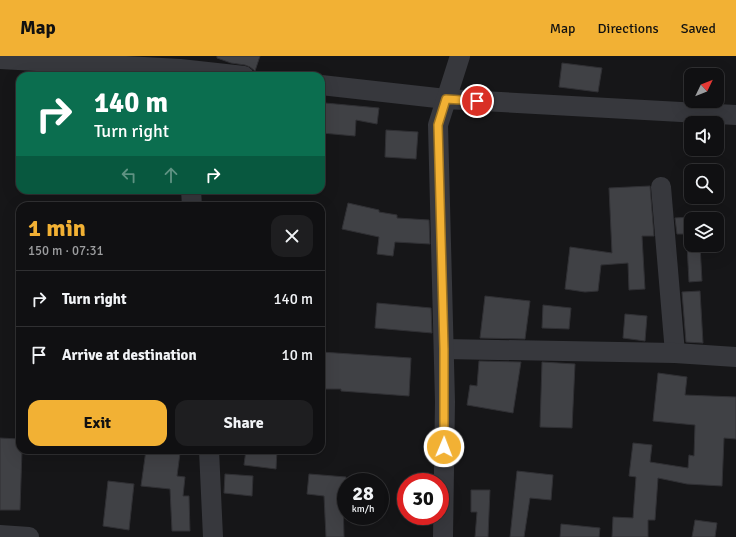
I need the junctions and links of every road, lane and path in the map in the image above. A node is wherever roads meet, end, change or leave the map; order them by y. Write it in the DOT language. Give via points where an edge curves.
graph roads {
  1 [pos="460,56"];
  2 [pos="0,59"];
  3 [pos="188,68"];
  4 [pos="216,72"];
  5 [pos="325,85"];
  6 [pos="446,99"];
  7 [pos="736,115"];
  8 [pos="662,186"];
  9 [pos="444,349"];
  10 [pos="675,353"];
  11 [pos="736,357"];
  12 [pos="210,454"];
  13 [pos="0,535"];
  14 [pos="29,537"];
  15 [pos="213,537"];
  16 [pos="443,537"];
  1 -- 6 [label="street"];
  2 -- 3 [label="street"];
  3 -- 4 [label="street"];
  5 -- 6 [label="street"];
  6 -- 7 [label="street"];
  6 -- 9 [label="street" via="438,125"];
  8 -- 10 [label="street"];
  9 -- 10 [label="street"];
  9 -- 16 [label="street"];
  10 -- 11 [label="street"];
  12 -- 15 [label="street"];
  13 -- 14 [label="street"];
}
